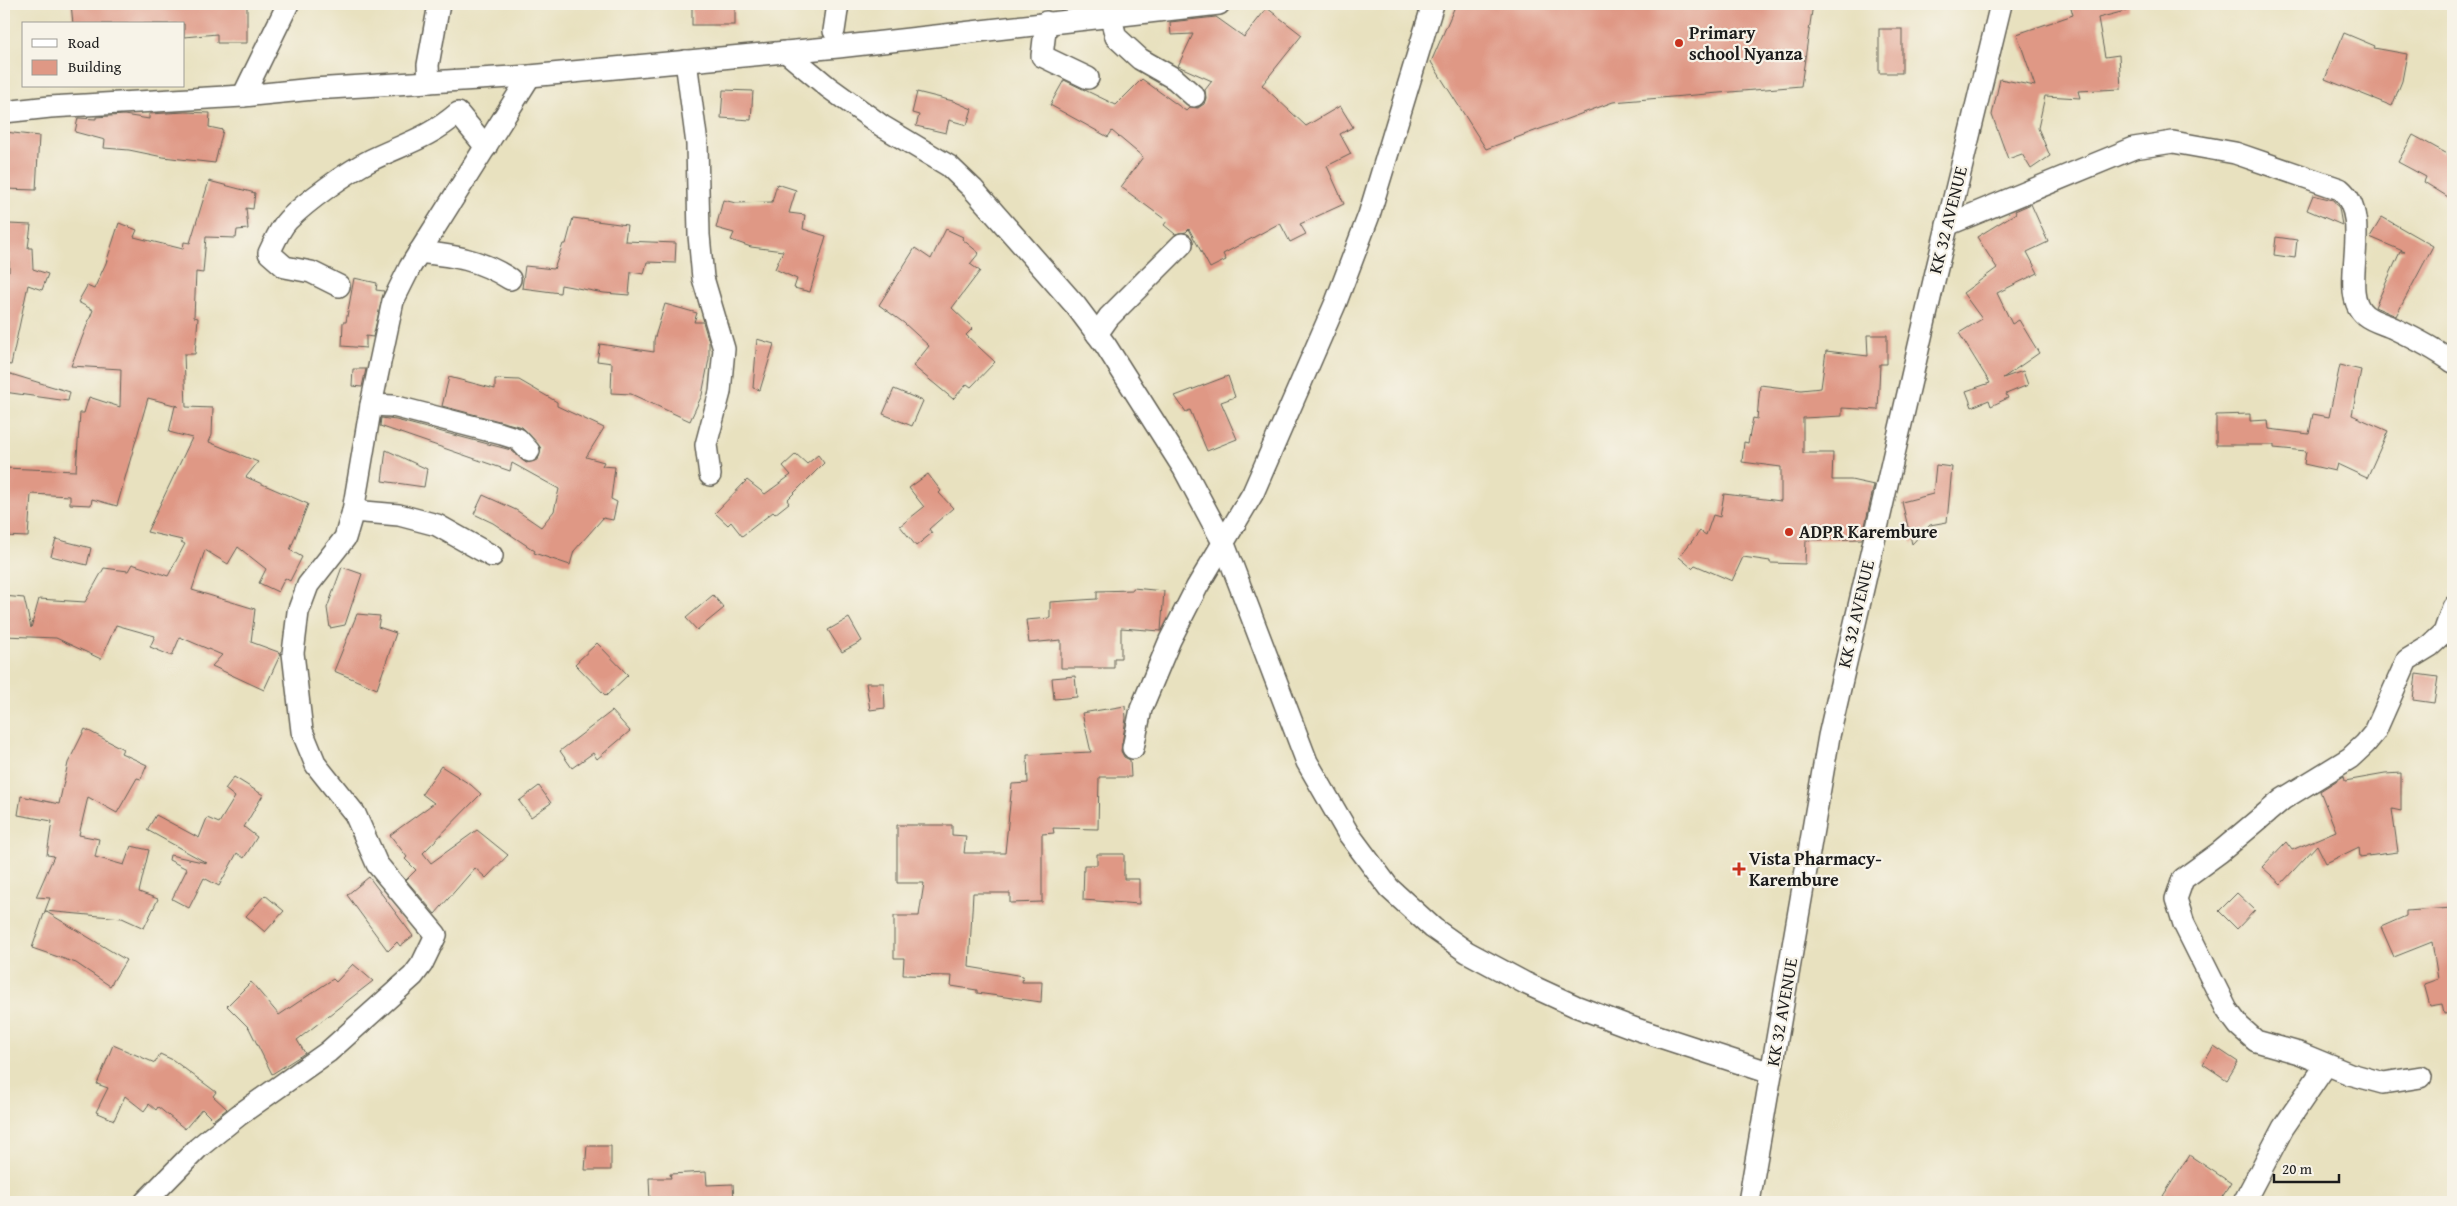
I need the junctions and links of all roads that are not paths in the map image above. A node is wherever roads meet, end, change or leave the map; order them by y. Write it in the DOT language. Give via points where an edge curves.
graph roads {
  1 [pos="288,4"];
  2 [pos="439,4"];
  3 [pos="838,4"];
  4 [pos="1220,4"];
  5 [pos="1433,4"];
  6 [pos="2001,4"];
  7 [pos="1110,15"];
  8 [pos="1046,22"];
  9 [pos="834,31"];
  10 [pos="786,52"];
  11 [pos="686,61"];
  12 [pos="530,76"];
  13 [pos="1088,78"];
  14 [pos="429,82"];
  15 [pos="243,96"];
  16 [pos="1194,96"];
  17 [pos="4,112"];
  18 [pos="486,147"];
  19 [pos="1947,225"];
  20 [pos="1182,244"];
  21 [pos="419,252"];
  22 [pos="510,279"];
  23 [pos="340,286"];
  24 [pos="1097,334"];
  25 [pos="2453,362"];
  26 [pos="371,404"];
  27 [pos="529,451"];
  28 [pos="710,475"];
  29 [pos="353,511"];
  30 [pos="1224,544"];
  31 [pos="492,556"];
  32 [pos="2453,607"];
  33 [pos="1133,748"];
  34 [pos="2326,1065"];
  35 [pos="1771,1074"];
  36 [pos="2421,1077"];
  37 [pos="145,1202"];
  38 [pos="1750,1202"];
  39 [pos="2244,1202"];
  1 -- 15 [label="street"];
  2 -- 14 [label="street" via="428,65"];
  3 -- 9 [label="street"];
  4 -- 7 [label="street"];
  5 -- 30 [label="street" via="1370,215 1336,302 1253,492"];
  6 -- 19 [label="street, KK 32 AVENUE"];
  7 -- 8 [label="street"];
  7 -- 16 [label="street" via="1116,36 1140,59 1175,79"];
  8 -- 10 [label="street"];
  8 -- 13 [label="street" via="1042,56"];
  10 -- 11 [label="street"];
  10 -- 24 [label="street" via="828,88 882,126 949,166 1011,232"];
  11 -- 12 [label="street"];
  11 -- 28 [label="street" via="697,144 698,235 703,278 724,349 720,392 706,445"];
  12 -- 14 [label="street"];
  12 -- 18 [label="street"];
  14 -- 15 [label="street" via="313,88"];
  15 -- 17 [label="street"];
  18 -- 21 [label="street"];
  18 -- 23 [label="street" via="458,113 441,128 371,160 286,221 269,254 285,267 311,272"];
  19 -- 25 [label="street" via="2134,148 2173,142 2235,153 2340,189 2348,195 2353,203 2357,241 2353,293 2364,315 2433,347"];
  19 -- 35 [label="street, KK 32 AVENUE" via="1829,736"];
  20 -- 24 [label="street" via="1109,316"];
  21 -- 22 [label="street" via="488,265"];
  21 -- 26 [label="street" via="393,300"];
  24 -- 30 [label="street" via="1184,469"];
  26 -- 27 [label="street" via="393,406 502,434 518,439"];
  26 -- 29 [label="street"];
  29 -- 31 [label="street" via="399,515 437,525"];
  29 -- 37 [label="street" via="345,538 308,585 298,612 293,653 302,731 316,765 354,814 377,864 436,935 413,976 328,1052 198,1148"];
  30 -- 33 [label="street" via="1163,656 1141,709"];
  30 -- 35 [label="street" via="1307,762 1348,833 1389,888 1432,928 1467,952 1525,983 1636,1029"];
  32 -- 34 [label="street" via="2444,633 2407,660 2375,732 2365,744 2350,758 2283,799 2183,879 2178,890 2178,907 2184,924 2227,1010 2239,1026 2256,1041 2299,1053"];
  34 -- 36 [label="street" via="2383,1083"];
  34 -- 39 [label="street" via="2283,1128"];
  35 -- 38 [label="street, KK 32 AVENUE"];
}
